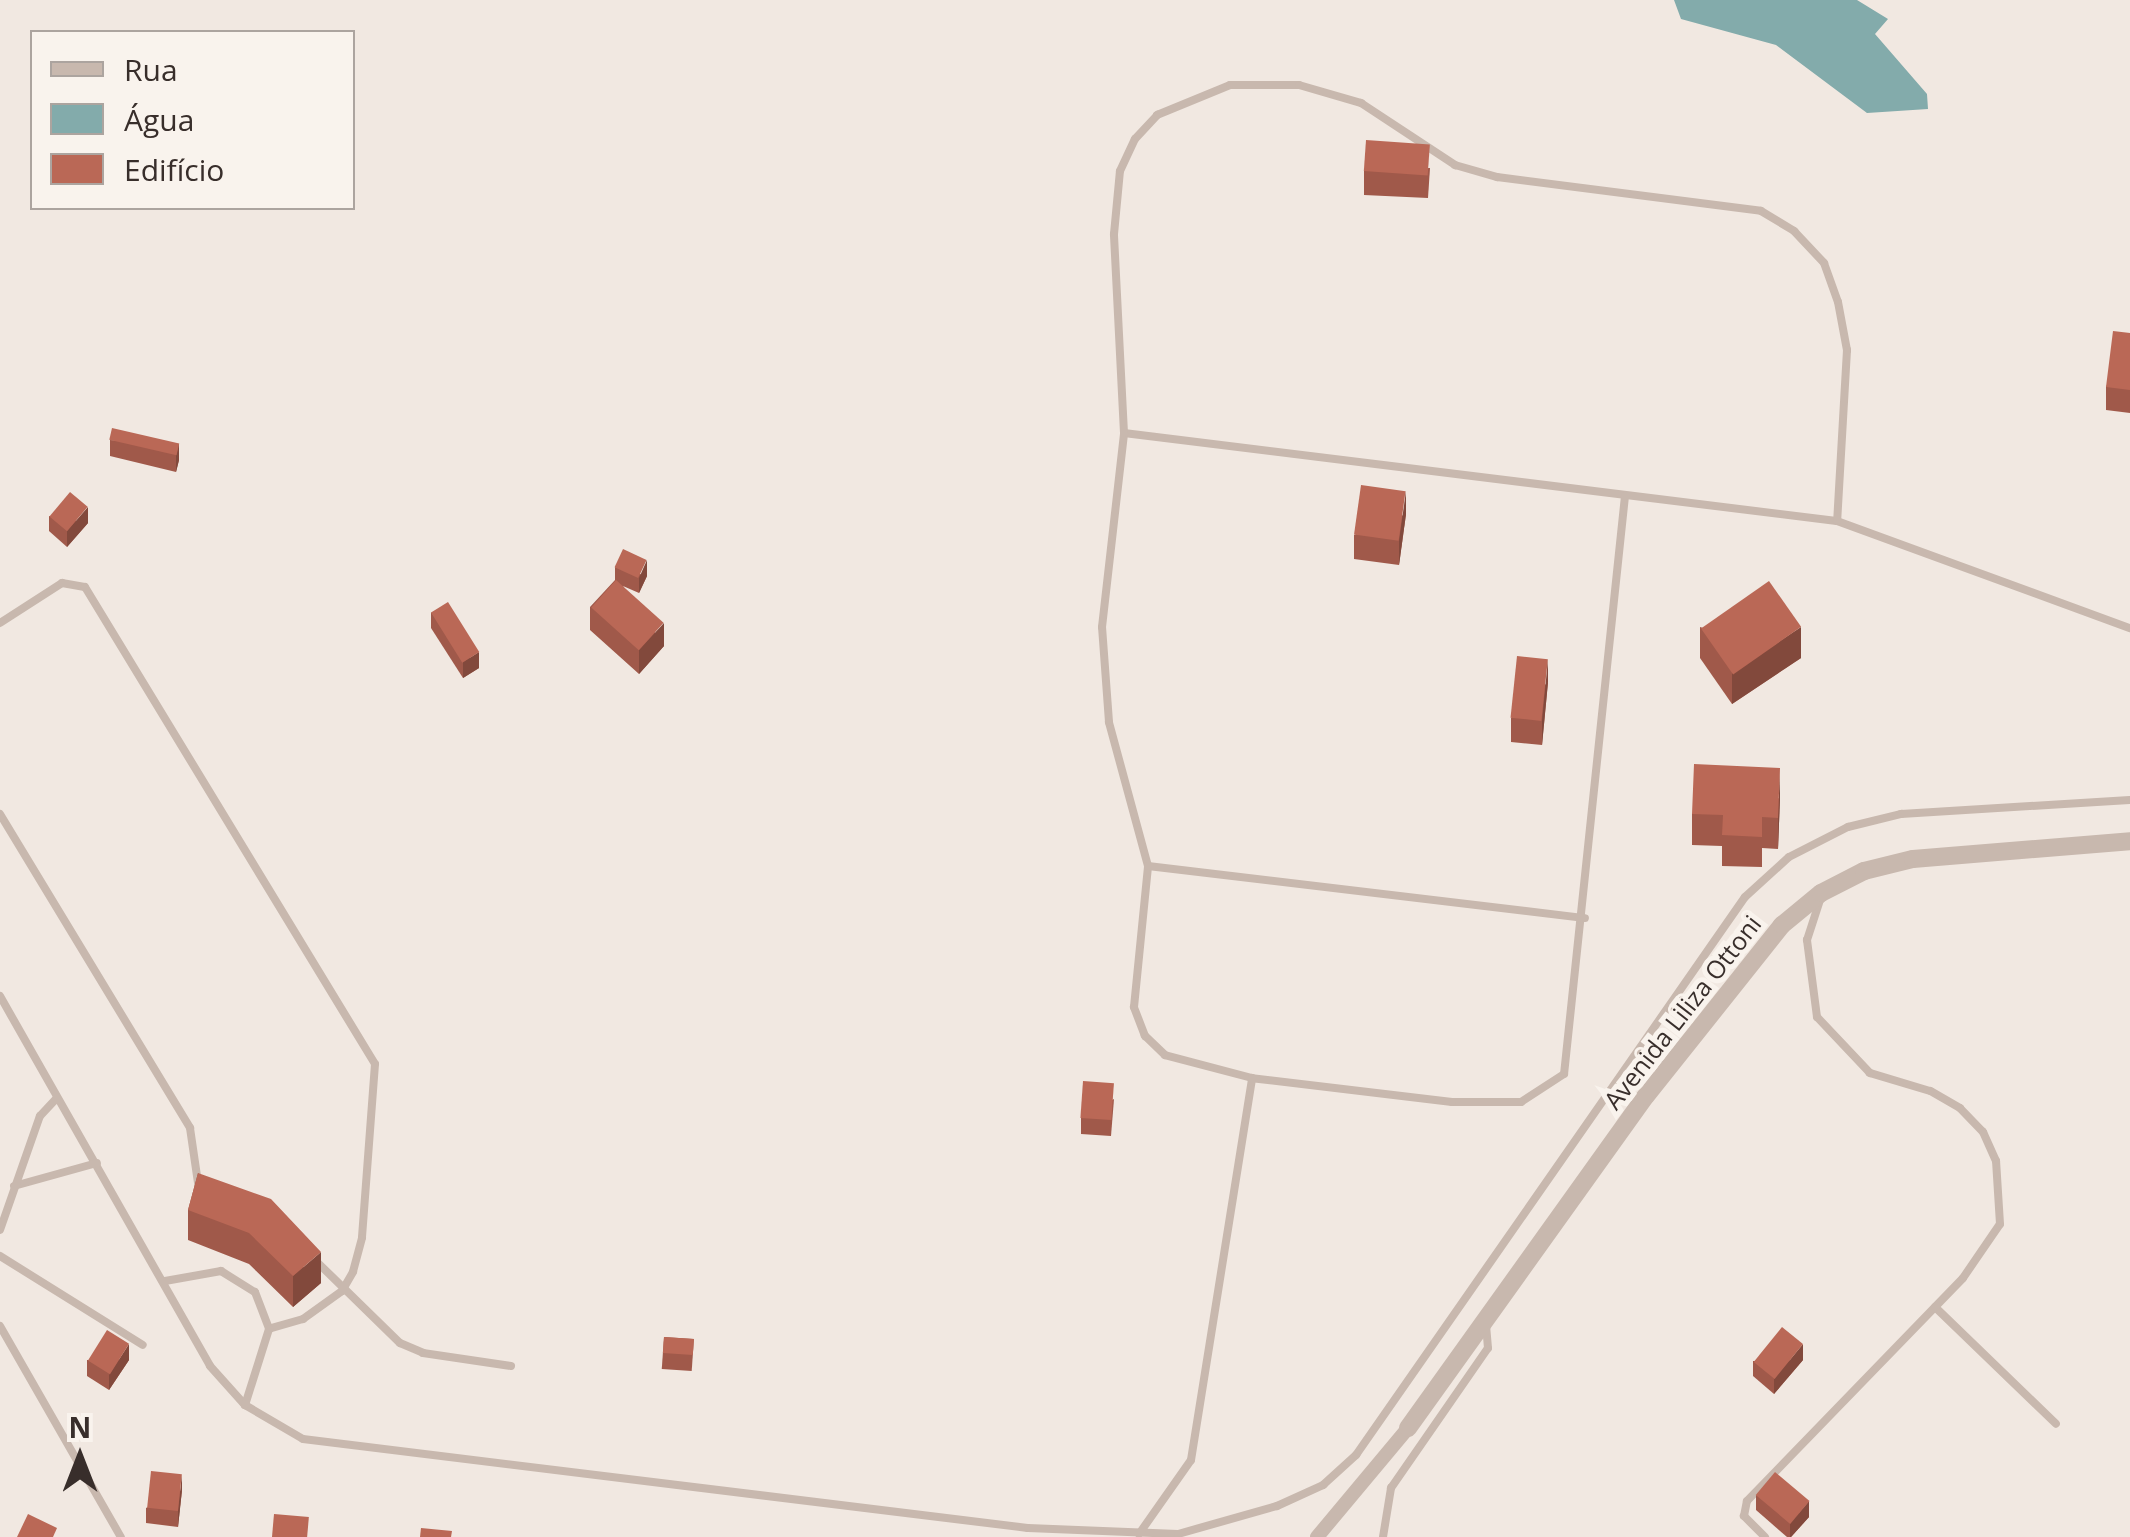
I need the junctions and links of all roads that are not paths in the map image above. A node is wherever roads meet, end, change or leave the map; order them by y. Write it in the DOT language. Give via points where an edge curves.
graph roads {
  1 [pos="1124,433"];
  2 [pos="1625,496"];
  3 [pos="1837,521"];
  4 [pos="0,623"];
  5 [pos="2130,628"];
  6 [pos="2130,800"];
  7 [pos="0,814"];
  8 [pos="2130,841"];
  9 [pos="1148,866"];
  10 [pos="1822,893"];
  11 [pos="1585,918"];
  12 [pos="0,996"];
  13 [pos="1252,1078"];
  14 [pos="56,1098"];
  15 [pos="97,1163"];
  16 [pos="14,1186"];
  17 [pos="202,1195"];
  18 [pos="0,1230"];
  19 [pos="310,1254"];
  20 [pos="0,1256"];
  21 [pos="165,1281"];
  22 [pos="342,1291"];
  23 [pos="1935,1307"];
  24 [pos="1485,1321"];
  25 [pos="0,1326"];
  26 [pos="270,1330"];
  27 [pos="143,1345"];
  28 [pos="511,1366"];
  29 [pos="246,1406"];
  30 [pos="2056,1424"];
  31 [pos="1408,1428"];
  32 [pos="1139,1534"];
  33 [pos="121,1537"];
  34 [pos="1318,1537"];
  35 [pos="1383,1537"];
  36 [pos="1765,1537"];
  1 -- 2 [label="lane"];
  1 -- 3 [label="lane" via="1114,234 1120,170 1135,139 1157,115 1192,96 1230,84 1300,86 1362,103 1455,165 1761,211 1794,231 1824,264 1848,350"];
  1 -- 9 [label="lane" via="1102,627 1109,722"];
  2 -- 3 [label="lane"];
  2 -- 11 [label="lane"];
  3 -- 5 [label="lane"];
  4 -- 22 [label="lane" via="62,582 85,586 370,1050 378,1084 362,1238"];
  6 -- 32 [label="lane" via="1901,814 1848,827 1789,856 1746,896 1356,1456 1323,1486 1278,1506 1178,1534"];
  7 -- 17 [label="lane" via="190,1128"];
  8 -- 10 [label="street, Avenida Liliza Ottoni" via="1913,859"];
  9 -- 11 [label="lane"];
  9 -- 13 [label="lane" via="1134,971 1134,1007 1146,1036 1166,1055"];
  10 -- 23 [label="lane" via="1807,940 1818,1017 1870,1073 1960,1108 1996,1162 2001,1208 1990,1247"];
  10 -- 24 [label="street, Avenida Liliza Ottoni" via="1782,925 1646,1096"];
  11 -- 13 [label="lane" via="1564,1074 1521,1102 1452,1102"];
  12 -- 14 [label="lane"];
  13 -- 32 [label="lane" via="1191,1460"];
  14 -- 15 [label="lane"];
  14 -- 16 [label="lane" via="40,1116"];
  15 -- 16 [label="lane"];
  15 -- 21 [label="lane"];
  16 -- 18 [label="lane"];
  19 -- 22 [label="lane"];
  20 -- 27 [label="lane"];
  21 -- 26 [label="lane" via="201,1270 240,1279 260,1301"];
  21 -- 29 [label="lane" via="210,1366"];
  22 -- 26 [label="lane" via="303,1318"];
  22 -- 28 [label="lane" via="376,1326 423,1354"];
  23 -- 30 [label="lane"];
  23 -- 36 [label="lane" via="1747,1500 1744,1516"];
  24 -- 31 [label="street, Avenida Liliza Ottoni"];
  24 -- 35 [label="lane" via="1488,1348 1390,1488"];
  25 -- 33 [label="lane"];
  26 -- 29 [label="lane"];
  29 -- 32 [label="lane" via="303,1440 1028,1528"];
  31 -- 34 [label="street"];
}
